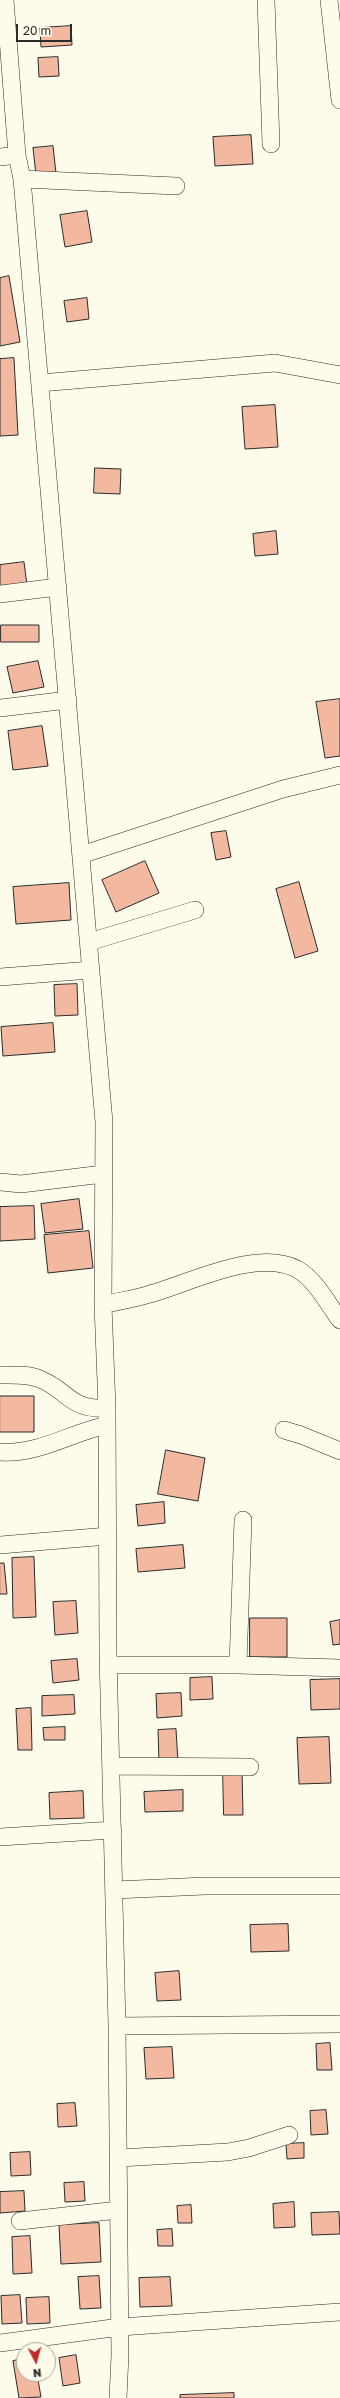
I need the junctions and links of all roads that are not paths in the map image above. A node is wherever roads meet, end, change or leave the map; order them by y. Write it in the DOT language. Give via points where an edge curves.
graph roads {
  1 [pos="5,0"];
  2 [pos="266,0"];
  3 [pos="329,0"];
  4 [pos="340,100"];
  5 [pos="271,144"];
  6 [pos="17,155"];
  7 [pos="0,157"];
  8 [pos="22,179"];
  9 [pos="176,186"];
  10 [pos="340,375"];
  11 [pos="40,383"];
  12 [pos="58,588"];
  13 [pos="0,594"];
  14 [pos="68,700"];
  15 [pos="0,708"];
  16 [pos="340,775"];
  17 [pos="81,855"];
  18 [pos="195,910"];
  19 [pos="89,942"];
  20 [pos="91,970"];
  21 [pos="0,977"];
  22 [pos="103,1174"];
  23 [pos="0,1182"];
  24 [pos="103,1305"];
  25 [pos="340,1320"];
  26 [pos="0,1375"];
  27 [pos="107,1417"];
  28 [pos="284,1430"];
  29 [pos="340,1451"];
  30 [pos="0,1452"];
  31 [pos="243,1520"];
  32 [pos="108,1536"];
  33 [pos="0,1545"];
  34 [pos="109,1665"];
  35 [pos="238,1665"];
  36 [pos="340,1668"];
  37 [pos="111,1766"];
  38 [pos="250,1767"];
  39 [pos="113,1830"];
  40 [pos="0,1837"];
  41 [pos="340,1886"];
  42 [pos="114,1890"];
  43 [pos="340,2024"];
  44 [pos="117,2026"];
  45 [pos="289,2135"];
  46 [pos="119,2158"];
  47 [pos="118,2210"];
  48 [pos="20,2221"];
  49 [pos="340,2312"];
  50 [pos="120,2327"];
  51 [pos="0,2343"];
  52 [pos="118,2398"];
  1 -- 6 [label="street"];
  2 -- 5 [label="street"];
  3 -- 4 [label="street"];
  6 -- 7 [label="street"];
  6 -- 8 [label="street"];
  8 -- 9 [label="street"];
  8 -- 11 [label="street"];
  10 -- 11 [label="street" via="275,363"];
  11 -- 12 [label="street"];
  12 -- 13 [label="street"];
  12 -- 14 [label="street"];
  14 -- 15 [label="street"];
  14 -- 17 [label="street"];
  16 -- 17 [label="street" via="283,789"];
  17 -- 19 [label="street"];
  18 -- 19 [label="street"];
  19 -- 20 [label="street"];
  20 -- 21 [label="street"];
  20 -- 22 [label="street" via="104,1122"];
  22 -- 23 [label="street" via="21,1184"];
  22 -- 24 [label="street"];
  24 -- 25 [label="street" via="150,1294 252,1263 271,1262 296,1269 307,1277"];
  24 -- 27 [label="street"];
  26 -- 27 [label="street" via="40,1378 71,1401 94,1409"];
  27 -- 30 [label="street" via="29,1451"];
  27 -- 32 [label="street"];
  28 -- 29 [label="street"];
  31 -- 35 [label="street"];
  32 -- 33 [label="street"];
  32 -- 34 [label="street"];
  34 -- 35 [label="street"];
  34 -- 37 [label="street"];
  35 -- 36 [label="street"];
  37 -- 38 [label="street"];
  37 -- 39 [label="street"];
  39 -- 40 [label="street"];
  39 -- 42 [label="street"];
  41 -- 42 [label="street" via="204,1886"];
  42 -- 44 [label="street"];
  43 -- 44 [label="street" via="315,2022"];
  44 -- 46 [label="street"];
  45 -- 46 [label="street" via="228,2152"];
  46 -- 47 [label="street"];
  47 -- 48 [label="street"];
  47 -- 50 [label="street"];
  49 -- 50 [label="street"];
  50 -- 51 [label="street"];
  50 -- 52 [label="street"];
}
